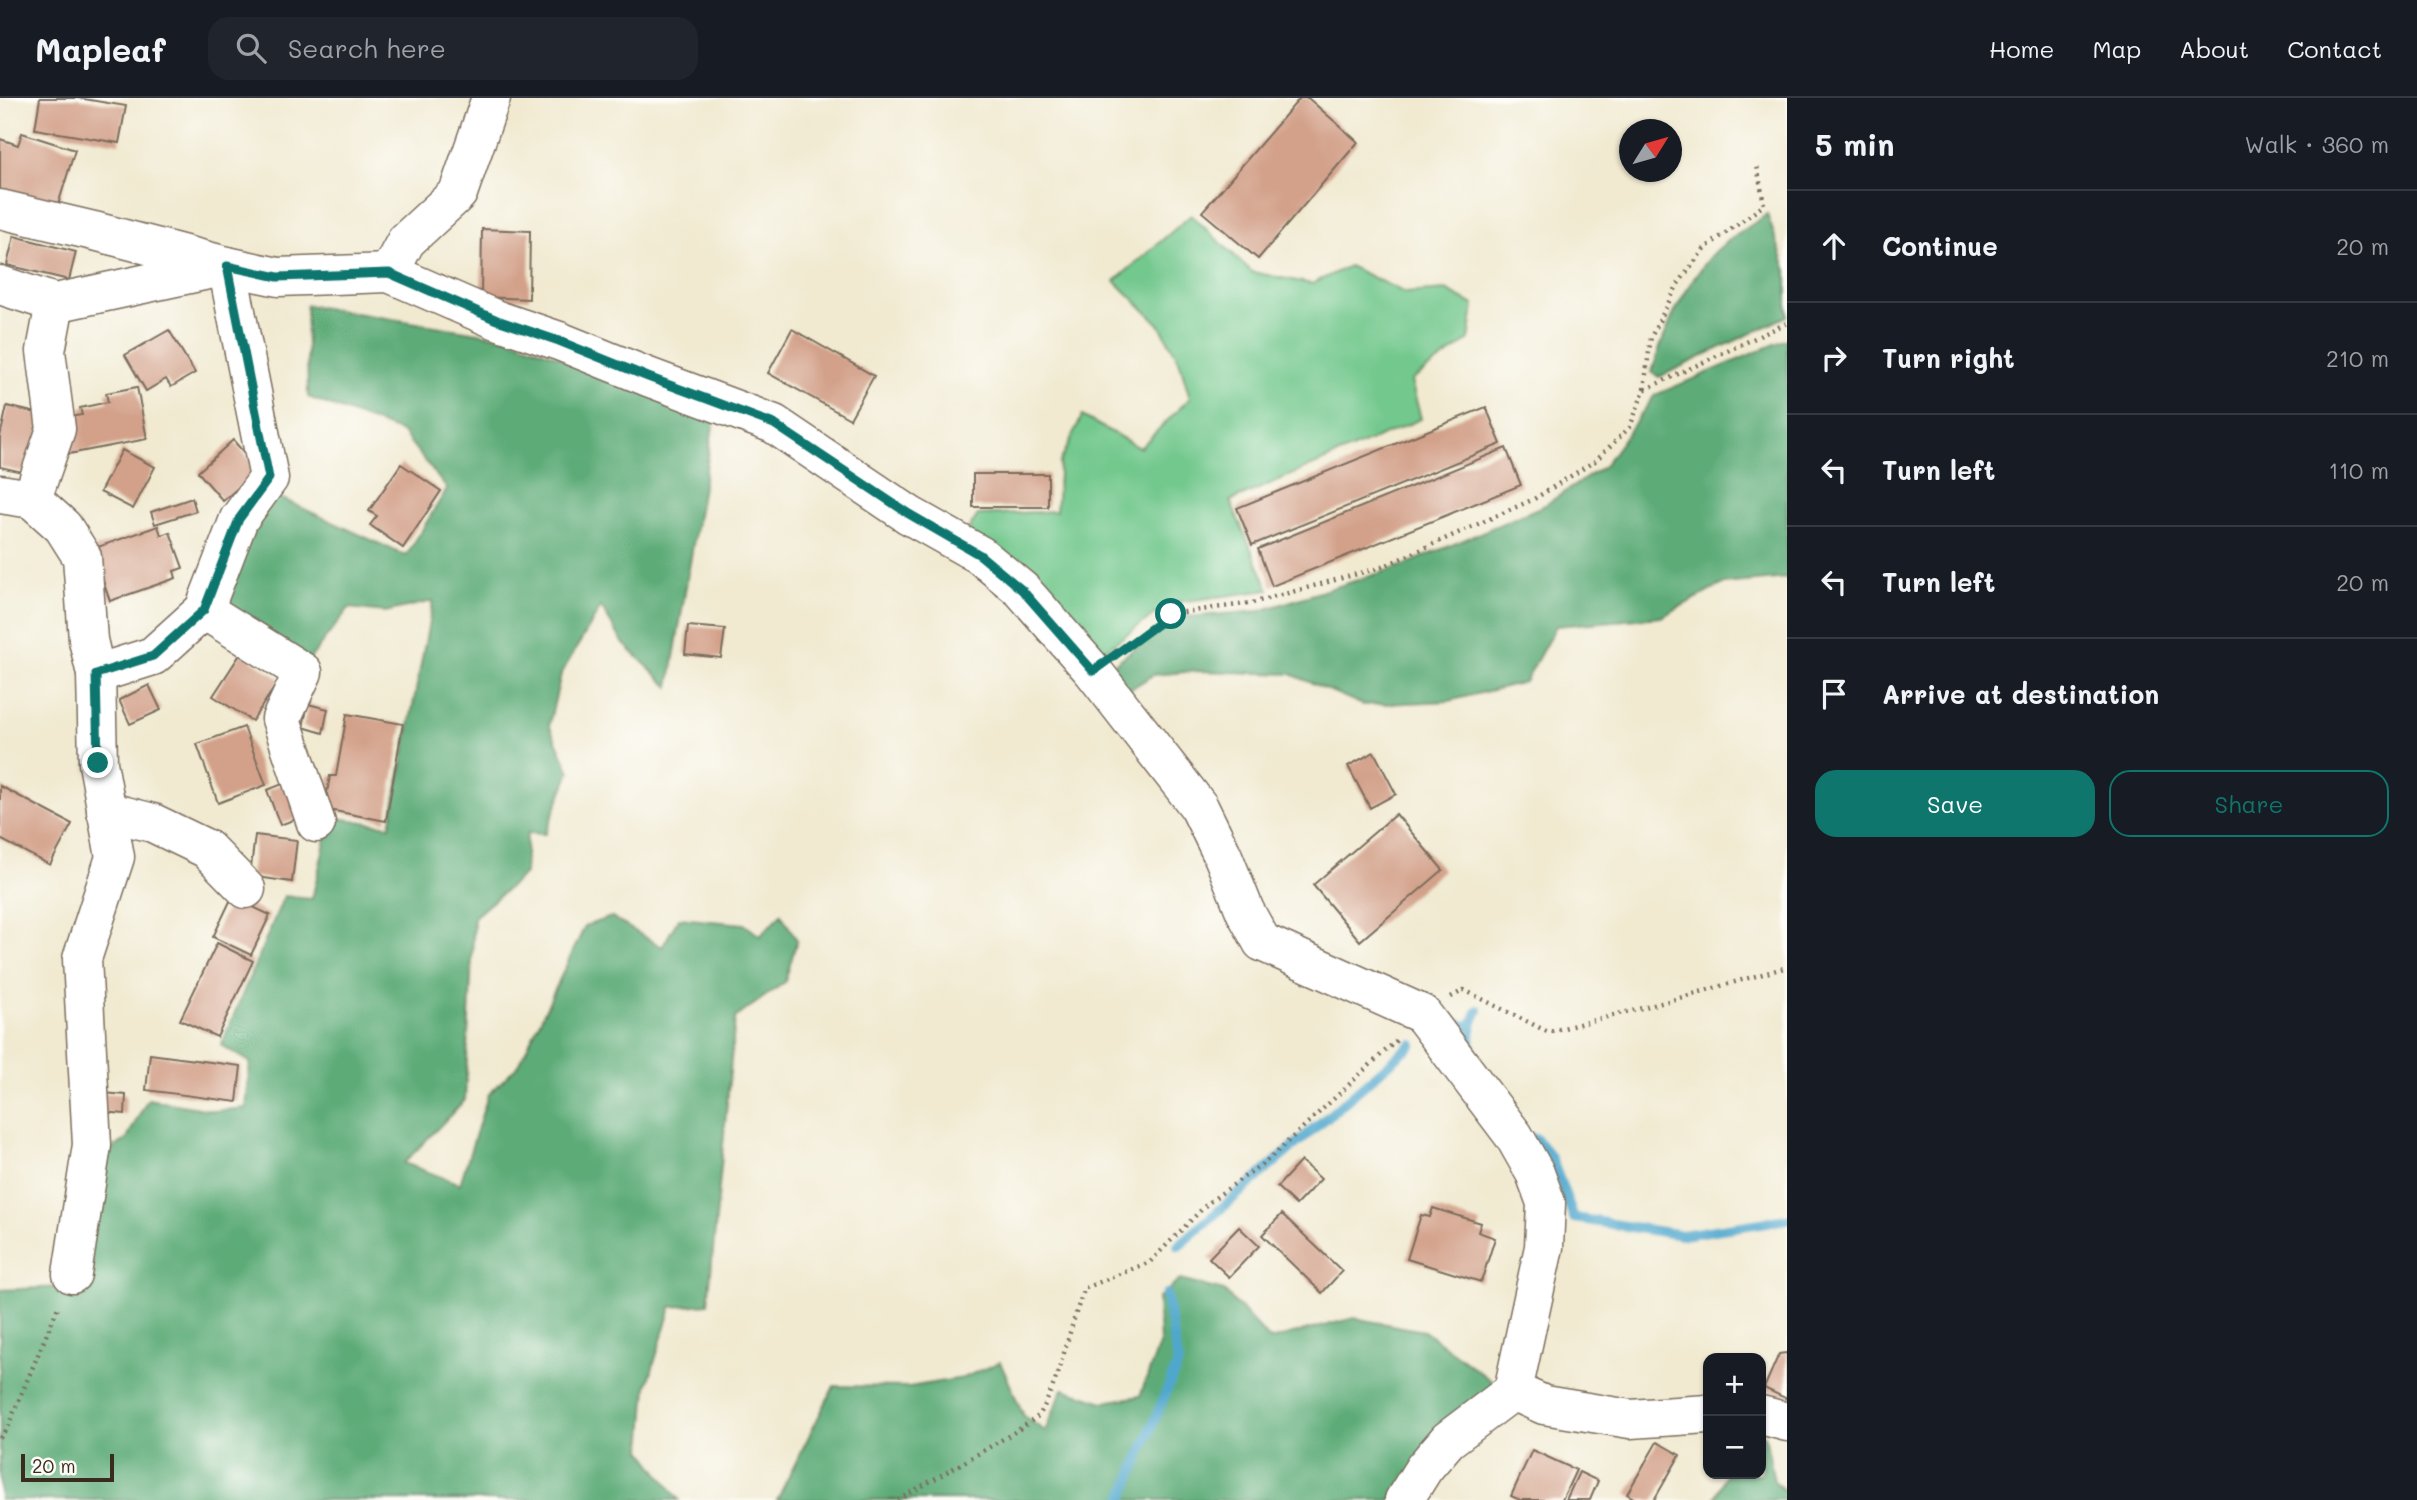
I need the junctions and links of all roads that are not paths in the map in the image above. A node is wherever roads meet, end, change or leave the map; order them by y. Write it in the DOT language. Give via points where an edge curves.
graph roads {
  1 [pos="491,98"];
  2 [pos="0,209"];
  3 [pos="227,266"];
  4 [pos="389,273"];
  5 [pos="0,285"];
  6 [pos="55,303"];
  7 [pos="16,496"];
  8 [pos="204,610"];
  9 [pos="96,674"];
  10 [pos="106,811"];
  11 [pos="316,823"];
  12 [pos="246,889"];
  13 [pos="72,1274"];
  14 [pos="1513,1391"];
  15 [pos="1703,1414"];
  16 [pos="1765,1416"];
  17 [pos="1787,1422"];
  18 [pos="1404,1500"];
  1 -- 4 [label="street" via="458,193 406,241"];
  2 -- 3 [label="street"];
  3 -- 4 [label="street" via="278,277"];
  3 -- 6 [label="street"];
  3 -- 8 [label="street" via="269,478 239,519"];
  4 -- 14 [label="street" via="497,320 774,424 909,514 980,555 1022,590 1093,671 1199,807 1262,942 1422,1014 1514,1136 1546,1203 1544,1247"];
  5 -- 6 [label="street"];
  6 -- 7 [label="street" via="46,351 56,429"];
  7 -- 9 [label="street" via="63,527 82,557 88,640"];
  8 -- 9 [label="street" via="153,656"];
  8 -- 11 [label="street" via="303,672 281,719"];
  9 -- 10 [label="street" via="98,763"];
  10 -- 12 [label="street" via="153,823 207,849"];
  10 -- 13 [label="street" via="115,857 82,959 92,1145"];
  14 -- 15 [label="street" via="1545,1405 1630,1419"];
  14 -- 18 [label="street" via="1448,1440"];
  16 -- 17 [label="street"];
}
